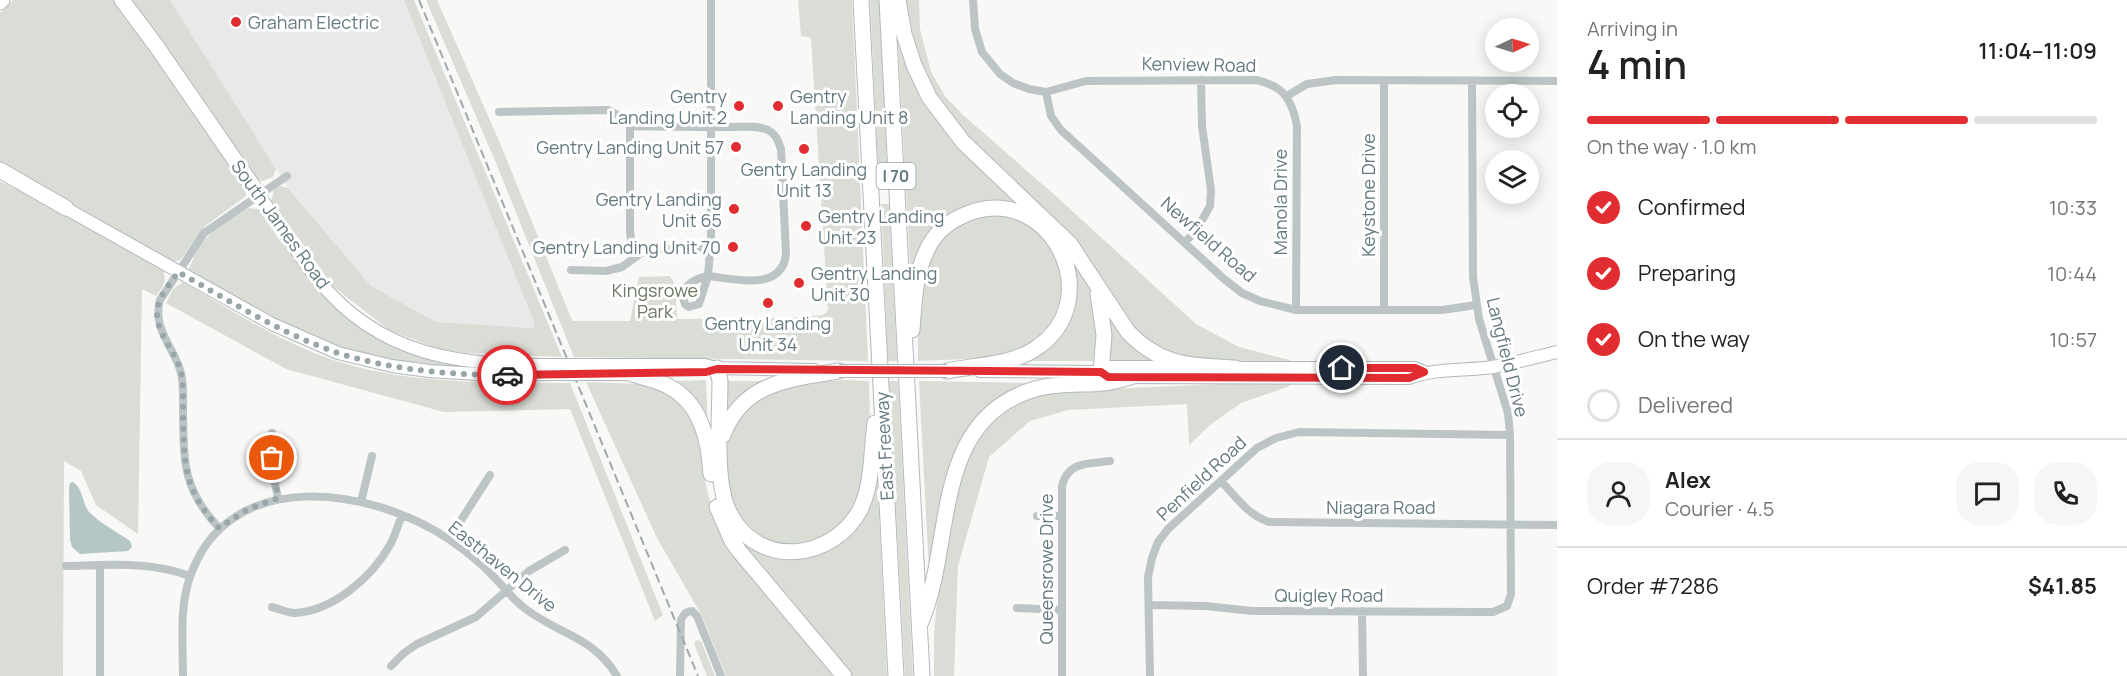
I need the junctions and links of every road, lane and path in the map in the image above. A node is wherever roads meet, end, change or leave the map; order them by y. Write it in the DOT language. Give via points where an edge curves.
graph roads {
  1 [pos="122,0"];
  2 [pos="711,0"];
  3 [pos="861,0"];
  4 [pos="887,0"];
  5 [pos="898,0"];
  6 [pos="973,0"];
  7 [pos="1201,80"];
  8 [pos="1384,81"];
  9 [pos="1472,81"];
  10 [pos="1557,81"];
  11 [pos="1046,92"];
  12 [pos="1287,96"];
  13 [pos="499,112"];
  14 [pos="630,126"];
  15 [pos="711,127"];
  16 [pos="0,170"];
  17 [pos="287,176"];
  18 [pos="0,178"];
  19 [pos="259,195"];
  20 [pos="66,208"];
  21 [pos="1185,242"];
  22 [pos="710,249"];
  23 [pos="641,253"];
  24 [pos="571,270"];
  25 [pos="178,272"];
  26 [pos="1096,284"];
  27 [pos="1476,305"];
  28 [pos="1296,310"];
  29 [pos="1384,310"];
  30 [pos="1557,352"];
  31 [pos="905,353"];
  32 [pos="1495,366"];
  33 [pos="1235,368"];
  34 [pos="717,369"];
  35 [pos="553,370"];
  36 [pos="594,370"];
  37 [pos="839,370"];
  38 [pos="947,371"];
  39 [pos="1101,372"];
  40 [pos="1424,372"];
  41 [pos="632,374"];
  42 [pos="1131,377"];
  43 [pos="882,396"];
  44 [pos="272,433"];
  45 [pos="1510,435"];
  46 [pos="720,444"];
  47 [pos="372,456"];
  48 [pos="710,458"];
  49 [pos="1110,461"];
  50 [pos="490,475"];
  51 [pos="1221,481"];
  52 [pos="278,498"];
  53 [pos="361,502"];
  54 [pos="402,515"];
  55 [pos="1037,516"];
  56 [pos="1062,516"];
  57 [pos="1511,524"];
  58 [pos="1557,525"];
  59 [pos="219,528"];
  60 [pos="448,539"];
  61 [pos="565,550"];
  62 [pos="100,565"];
  63 [pos="66,566"];
  64 [pos="190,576"];
  65 [pos="507,591"];
  66 [pos="1149,605"];
  67 [pos="1507,606"];
  68 [pos="272,607"];
  69 [pos="1017,608"];
  70 [pos="1062,610"];
  71 [pos="1362,611"];
  72 [pos="919,627"];
  73 [pos="391,666"];
  74 [pos="100,676"];
  75 [pos="183,676"];
  76 [pos="616,676"];
  77 [pos="681,676"];
  78 [pos="721,676"];
  79 [pos="844,676"];
  80 [pos="896,676"];
  81 [pos="922,676"];
  82 [pos="1062,676"];
  83 [pos="1150,676"];
  84 [pos="1363,676"];
  1 -- 19 [label="highway, South James Road"];
  2 -- 15 [label="street"];
  3 -- 43 [label="highway, East Freeway / I 70"];
  4 -- 31 [label="highway, East Freeway / I 70"];
  5 -- 26 [label="highway" via="904,34 929,98 963,142 1070,244"];
  6 -- 11 [label="street, Kenview Road" via="982,52 1013,83"];
  7 -- 11 [label="street, Kenview Road" via="1086,81"];
  7 -- 12 [label="street, Kenview Road" via="1256,80 1273,85"];
  7 -- 21 [label="street" via="1210,206"];
  8 -- 9 [label="street"];
  8 -- 12 [label="street" via="1316,82"];
  8 -- 29 [label="street, Keystone Drive"];
  9 -- 10 [label="street"];
  9 -- 27 [label="street, Langfield Drive"];
  11 -- 21 [label="street, Newfield Road" via="1051,116 1061,130"];
  12 -- 28 [label="street, Manola Drive" via="1297,126"];
  13 -- 14 [label="street" via="608,110"];
  14 -- 15 [label="street"];
  14 -- 23 [label="street" via="630,232"];
  15 -- 22 [label="street"];
  15 -- 22 [label="street" via="759,128 777,138 781,149 785,264 771,278 708,276"];
  16 -- 20 [label="highway, South James Road"];
  17 -- 19 [label="street"];
  18 -- 20 [label="main road"];
  19 -- 25 [label="street" via="204,233"];
  19 -- 35 [label="main road, South James Road" via="321,283 373,328 404,345 452,359"];
  20 -- 25 [label="main road, South James Road"];
  21 -- 28 [label="street, Newfield Road" via="1242,292"];
  22 -- 23 [label="street" via="657,249"];
  23 -- 24 [label="street" via="622,267 606,271"];
  25 -- 35 [label="main road, South James Road" via="272,324 338,352 429,371 495,375"];
  25 -- 59 [label="street" via="157,312 182,376 184,450 190,485"];
  26 -- 33 [label="highway" via="1128,332 1151,352 1178,362"];
  26 -- 39 [label="highway" via="1104,335"];
  27 -- 29 [label="street, Newfield Road" via="1442,310"];
  27 -- 32 [label="street, Langfield Drive"];
  28 -- 29 [label="street, Newfield Road"];
  30 -- 32 [label="main road, South James Road"];
  31 -- 38 [label="highway" via="912,333 921,265 935,236 958,217 981,209 1011,210 1030,217 1054,239 1066,262 1069,288 1061,321 1042,344 1025,354"];
  31 -- 72 [label="highway, East Freeway / I 70"];
  32 -- 40 [label="main road, South James Road"];
  32 -- 45 [label="street, Langfield Drive"];
  33 -- 39 [label="main road, South James Road" via="1108,367"];
  33 -- 40 [label="main road, South James Road" via="1415,368"];
  34 -- 36 [label="main road, South James Road" via="705,365"];
  34 -- 37 [label="main road, South James Road"];
  34 -- 41 [label="main road, South James Road"];
  34 -- 46 [label="highway"];
  34 -- 48 [label="highway" via="713,381"];
  35 -- 36 [label="main road, South James Road, bridge"];
  36 -- 41 [label="main road, South James Road"];
  37 -- 38 [label="main road, South James Road, bridge"];
  37 -- 46 [label="highway" via="784,381 750,396 735,411"];
  38 -- 39 [label="main road, South James Road"];
  39 -- 42 [label="main road, South James Road" via="1108,377"];
  40 -- 42 [label="main road, South James Road" via="1409,378"];
  41 -- 48 [label="highway" via="670,387 687,400 701,423"];
  42 -- 72 [label="highway" via="1106,383 1037,388 995,408 982,421 962,454 946,511 931,598"];
  43 -- 46 [label="highway" via="861,508 843,532 812,549 787,552 765,546 736,524 722,489"];
  43 -- 80 [label="highway, East Freeway / I 70"];
  44 -- 52 [label="street"];
  45 -- 51 [label="street, Penfield Road" via="1299,432 1257,448"];
  45 -- 57 [label="street, Langfield Drive"];
  47 -- 53 [label="street"];
  48 -- 79 [label="highway" via="714,498 732,541"];
  49 -- 56 [label="street, Queensrowe Drive" via="1080,465 1064,477"];
  50 -- 60 [label="street"];
  51 -- 57 [label="street, Niagara Road" via="1246,509 1269,522"];
  51 -- 66 [label="street, Penfield Road" via="1158,542 1148,577"];
  52 -- 53 [label="street, Easthaven Drive" via="312,496"];
  52 -- 59 [label="street, Easthaven Drive" via="248,509"];
  53 -- 54 [label="street, Easthaven Drive"];
  54 -- 60 [label="street, Easthaven Drive"];
  54 -- 68 [label="street" via="379,561 348,591 303,611 287,612"];
  55 -- 56 [label="street"];
  56 -- 70 [label="street, Queensrowe Drive"];
  57 -- 58 [label="street, Niagara Road"];
  57 -- 67 [label="street, Langfield Drive" via="1511,594"];
  59 -- 64 [label="street"];
  60 -- 65 [label="street, Easthaven Drive"];
  61 -- 65 [label="street" via="529,571"];
  62 -- 63 [label="street"];
  62 -- 64 [label="street" via="159,567"];
  62 -- 74 [label="street"];
  64 -- 75 [label="street" via="183,614"];
  65 -- 73 [label="street" via="476,616 417,644"];
  65 -- 76 [label="street, Easthaven Drive" via="536,617 586,642 601,654"];
  66 -- 71 [label="street, Quigley Road" via="1252,611"];
  66 -- 83 [label="street, Penfield Road"];
  67 -- 71 [label="street, Quigley Road" via="1493,612"];
  69 -- 70 [label="street"];
  70 -- 82 [label="street, Queensrowe Drive"];
  71 -- 84 [label="street"];
  72 -- 81 [label="highway, East Freeway / I 70"];
  77 -- 78 [label="street" via="681,620 688,611 697,616"];
}
